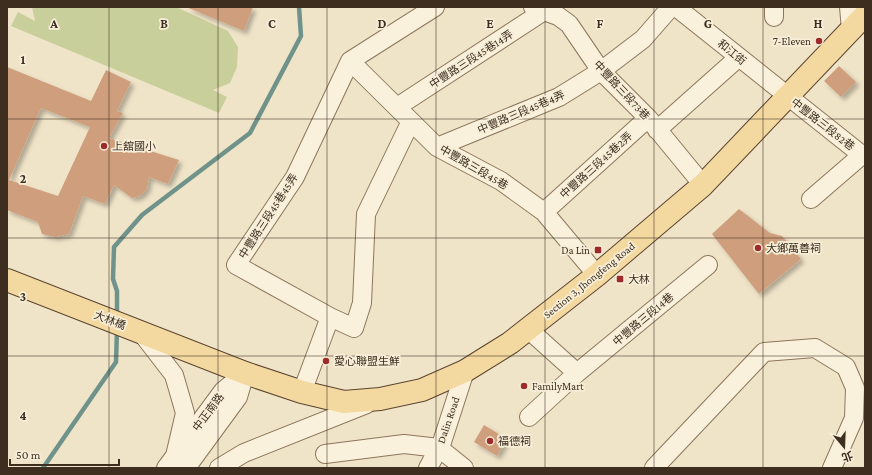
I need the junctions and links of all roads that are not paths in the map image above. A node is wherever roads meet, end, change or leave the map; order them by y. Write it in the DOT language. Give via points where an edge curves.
graph roads {
  1 [pos="435,7"];
  2 [pos="671,7"];
  3 [pos="676,7"];
  4 [pos="849,7"];
  5 [pos="538,9"];
  6 [pos="858,22"];
  7 [pos="739,57"];
  8 [pos="350,61"];
  9 [pos="601,71"];
  10 [pos="787,96"];
  11 [pos="397,107"];
  12 [pos="411,121"];
  13 [pos="653,124"];
  14 [pos="437,147"];
  15 [pos="703,185"];
  16 [pos="811,199"];
  17 [pos="544,212"];
  18 [pos="708,265"];
  19 [pos="597,274"];
  20 [pos="7,280"];
  21 [pos="330,317"];
  22 [pos="528,329"];
  23 [pos="140,331"];
  24 [pos="465,371"];
  25 [pos="245,373"];
  26 [pos="578,373"];
  27 [pos="302,392"];
  28 [pos="380,399"];
  29 [pos="529,417"];
  30 [pos="439,448"];
  31 [pos="325,454"];
  32 [pos="175,464"];
  33 [pos="229,465"];
  34 [pos="428,468"];
  35 [pos="464,468"];
  36 [pos="654,468"];
  37 [pos="832,468"];
  1 -- 8 [label="street"];
  2 -- 9 [label="street, 中豐路三段45巷4弄" via="643,39"];
  3 -- 7 [label="street, 和江街"];
  4 -- 6 [label="street"];
  5 -- 9 [label="street, 中豐路三段73巷" via="558,16 568,24"];
  5 -- 11 [label="street, 中豐路三段45巷14弄"];
  6 -- 10 [label="main road, Section 3, Jhongfeng Road"];
  7 -- 10 [label="street, 和江街"];
  7 -- 13 [label="street, 中豐路三段45巷2弄"];
  8 -- 11 [label="street, 中豐路三段45巷"];
  8 -- 21 [label="street, 中豐路三段45巷45弄" via="294,177 236,265"];
  9 -- 13 [label="street, 中豐路三段73巷"];
  9 -- 14 [label="street, 中豐路三段45巷4弄" via="559,97"];
  10 -- 15 [label="main road, Section 3, Jhongfeng Road"];
  10 -- 16 [label="street, 中豐路三段82巷" via="862,155"];
  11 -- 12 [label="street, 中豐路三段45巷"];
  12 -- 14 [label="street, 中豐路三段45巷"];
  12 -- 21 [label="street" via="366,214 362,303 354,328"];
  13 -- 15 [label="street, 中豐路三段73巷"];
  13 -- 17 [label="street, 中豐路三段45巷2弄"];
  14 -- 17 [label="street, 中豐路三段45巷" via="501,181"];
  15 -- 19 [label="main road, Section 3, Jhongfeng Road"];
  17 -- 19 [label="street, 中豐路三段45巷"];
  18 -- 26 [label="street, 中豐路三段14巷"];
  19 -- 22 [label="main road, Section 3, Jhongfeng Road"];
  20 -- 23 [label="main road, 大林橋"];
  21 -- 27 [label="street"];
  22 -- 24 [label="main road, Section 3, Jhongfeng Road"];
  22 -- 26 [label="street"];
  23 -- 25 [label="main road, 大林橋"];
  23 -- 32 [label="street" via="174,375 185,413"];
  24 -- 28 [label="main road, Section 3, Jhongfeng Road" via="422,390"];
  24 -- 30 [label="street, Dalin Road"];
  25 -- 27 [label="main road, Section 3, Jhongfeng Road"];
  25 -- 32 [label="street, 中正南路" via="223,391"];
  26 -- 29 [label="street, 中豐路三段14巷"];
  27 -- 28 [label="main road, Section 3, Jhongfeng Road" via="344,402"];
  28 -- 33 [label="street" via="244,453"];
  30 -- 31 [label="street" via="404,444"];
  30 -- 34 [label="street, Dalin Road"];
  30 -- 35 [label="street"];
  36 -- 37 [label="street" via="764,352 815,348 846,367 855,388 854,418"];
}
